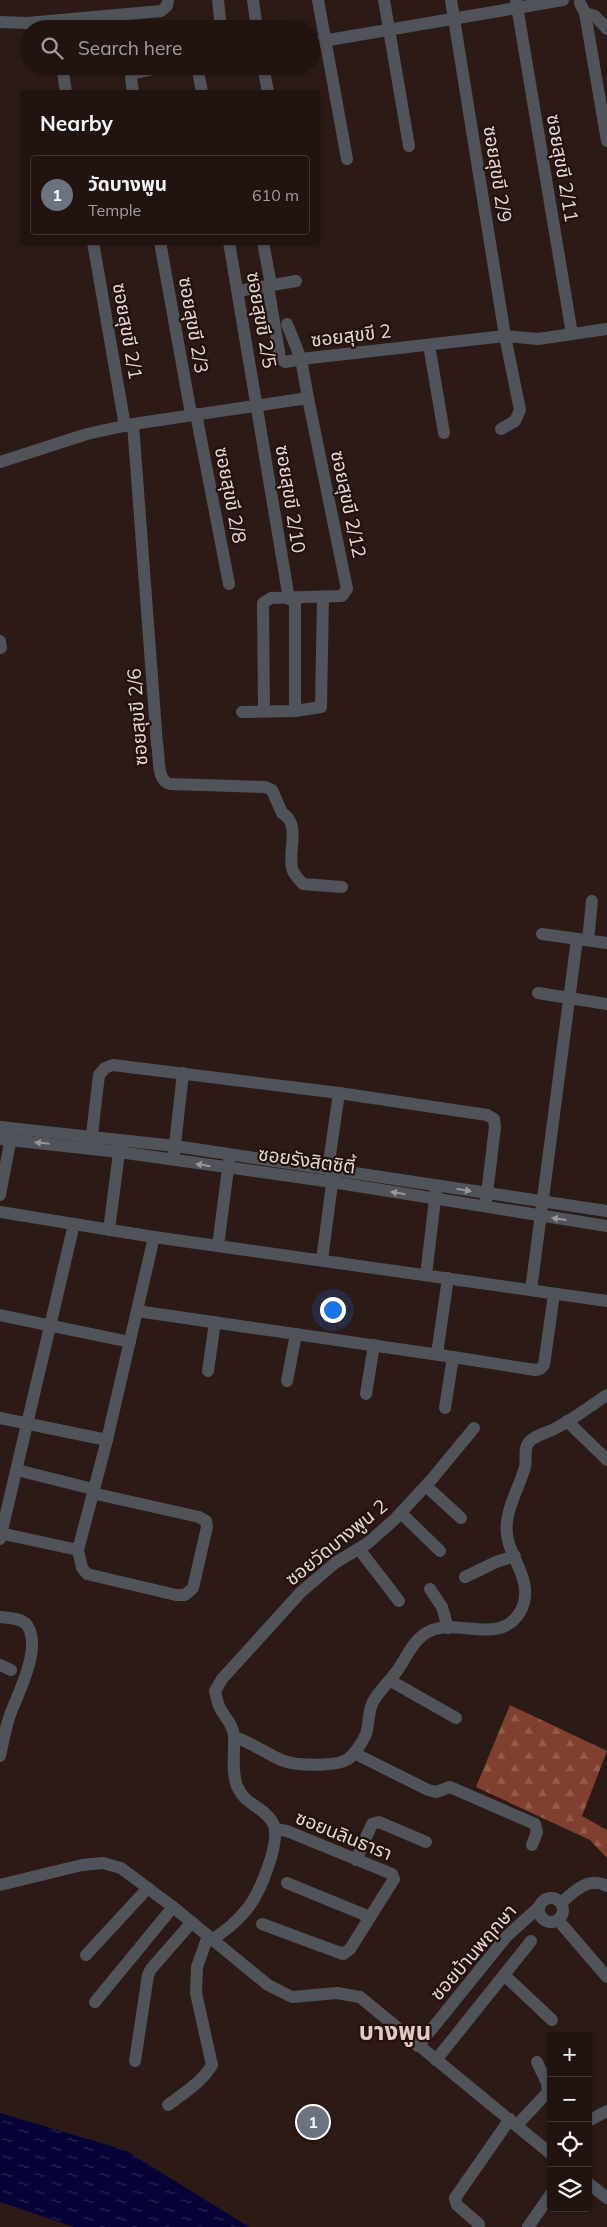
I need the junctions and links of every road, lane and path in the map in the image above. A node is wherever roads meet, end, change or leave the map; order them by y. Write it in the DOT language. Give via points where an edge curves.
graph roads {
  1 [pos="168,0"];
  2 [pos="218,0"];
  3 [pos="253,0"];
  4 [pos="318,0"];
  5 [pos="384,0"];
  6 [pos="450,0"];
  7 [pos="563,0"];
  8 [pos="517,4"];
  9 [pos="580,4"];
  10 [pos="454,18"];
  11 [pos="94,20"];
  12 [pos="220,20"];
  13 [pos="256,20"];
  14 [pos="0,22"];
  15 [pos="20,23"];
  16 [pos="389,29"];
  17 [pos="607,29"];
  18 [pos="324,41"];
  19 [pos="320,42"];
  20 [pos="63,75"];
  21 [pos="134,75"];
  22 [pos="199,75"];
  23 [pos="265,75"];
  24 [pos="66,90"];
  25 [pos="133,90"];
  26 [pos="202,90"];
  27 [pos="268,90"];
  28 [pos="607,141"];
  29 [pos="409,146"];
  30 [pos="346,159"];
  31 [pos="94,245"];
  32 [pos="161,245"];
  33 [pos="230,245"];
  34 [pos="263,245"];
  35 [pos="296,281"];
  36 [pos="269,286"];
  37 [pos="238,291"];
  38 [pos="288,324"];
  39 [pos="607,328"];
  40 [pos="572,334"];
  41 [pos="505,336"];
  42 [pos="429,345"];
  43 [pos="301,360"];
  44 [pos="308,398"];
  45 [pos="257,404"];
  46 [pos="194,414"];
  47 [pos="129,425"];
  48 [pos="501,429"];
  49 [pos="444,433"];
  50 [pos="0,462"];
  51 [pos="229,584"];
  52 [pos="323,597"];
  53 [pos="292,598"];
  54 [pos="264,711"];
  55 [pos="295,711"];
  56 [pos="242,712"];
  57 [pos="342,887"];
  58 [pos="592,902"];
  59 [pos="542,934"];
  60 [pos="582,940"];
  61 [pos="607,943"];
  62 [pos="538,993"];
  63 [pos="569,998"];
  64 [pos="607,1004"];
  65 [pos="183,1073"];
  66 [pos="339,1093"];
  67 [pos="6,1133"];
  68 [pos="91,1142"];
  69 [pos="120,1146"];
  70 [pos="176,1146"];
  71 [pos="230,1154"];
  72 [pos="173,1160"];
  73 [pos="228,1168"];
  74 [pos="331,1174"];
  75 [pos="437,1185"];
  76 [pos="487,1194"];
  77 [pos="0,1196"];
  78 [pos="436,1198"];
  79 [pos="542,1201"];
  80 [pos="486,1207"];
  81 [pos="607,1211"];
  82 [pos="0,1212"];
  83 [pos="540,1216"];
  84 [pos="74,1224"];
  85 [pos="607,1226"];
  86 [pos="109,1230"];
  87 [pos="154,1237"];
  88 [pos="218,1246"];
  89 [pos="322,1260"];
  90 [pos="426,1275"];
  91 [pos="448,1278"];
  92 [pos="531,1290"];
  93 [pos="554,1294"];
  94 [pos="607,1301"];
  95 [pos="137,1311"];
  96 [pos="0,1316"];
  97 [pos="215,1322"];
  98 [pos="52,1326"];
  99 [pos="296,1334"];
  100 [pos="130,1342"];
  101 [pos="374,1345"];
  102 [pos="437,1354"];
  103 [pos="453,1356"];
  104 [pos="208,1371"];
  105 [pos="287,1381"];
  106 [pos="366,1394"];
  107 [pos="607,1396"];
  108 [pos="445,1408"];
  109 [pos="0,1418"];
  110 [pos="567,1421"];
  111 [pos="28,1424"];
  112 [pos="474,1428"];
  113 [pos="107,1440"];
  114 [pos="607,1460"];
  115 [pos="16,1470"];
  116 [pos="426,1486"];
  117 [pos="92,1491"];
  118 [pos="401,1513"];
  119 [pos="462,1518"];
  120 [pos="0,1535"];
  121 [pos="359,1549"];
  122 [pos="78,1550"];
  123 [pos="440,1550"];
  124 [pos="513,1557"];
  125 [pos="466,1577"];
  126 [pos="430,1589"];
  127 [pos="399,1601"];
  128 [pos="1,1617"];
  129 [pos="448,1625"];
  130 [pos="391,1681"];
  131 [pos="456,1718"];
  132 [pos="234,1737"];
  133 [pos="354,1753"];
  134 [pos="0,1756"];
  135 [pos="275,1830"];
  136 [pos="426,1842"];
  137 [pos="532,1845"];
  138 [pos="356,1860"];
  139 [pos="287,1883"];
  140 [pos="0,1885"];
  141 [pos="607,1886"];
  142 [pos="148,1888"];
  143 [pos="561,1903"];
  144 [pos="174,1907"];
  145 [pos="539,1907"];
  146 [pos="370,1917"];
  147 [pos="558,1920"];
  148 [pos="192,1922"];
  149 [pos="262,1924"];
  150 [pos="210,1937"];
  151 [pos="531,1941"];
  152 [pos="86,1955"];
  153 [pos="504,1975"];
  154 [pos="607,1977"];
  155 [pos="95,2002"];
  156 [pos="552,2020"];
  157 [pos="418,2046"];
  158 [pos="436,2060"];
  159 [pos="135,2061"];
  160 [pos="538,2062"];
  161 [pos="168,2105"];
  162 [pos="607,2111"];
  163 [pos="592,2119"];
  164 [pos="514,2122"];
  165 [pos="547,2147"];
  166 [pos="592,2186"];
  167 [pos="607,2197"];
  168 [pos="547,2200"];
  169 [pos="478,2227"];
  170 [pos="528,2227"];
  1 -- 11 [label="street" via="167,6 160,11"];
  2 -- 12 [label="street"];
  3 -- 13 [label="street"];
  4 -- 18 [label="street"];
  5 -- 16 [label="street"];
  6 -- 10 [label="street, ซอยสุขขี 2/9"];
  7 -- 8 [label="street"];
  8 -- 10 [label="street"];
  8 -- 40 [label="street, ซอยสุขขี 2/11"];
  9 -- 17 [label="street"];
  9 -- 28 [label="street"];
  10 -- 16 [label="street"];
  10 -- 41 [label="street, ซอยสุขขี 2/9"];
  14 -- 15 [label="street"];
  16 -- 18 [label="street"];
  16 -- 29 [label="street"];
  18 -- 19 [label="street"];
  18 -- 30 [label="street"];
  20 -- 24 [label="street"];
  21 -- 25 [label="street"];
  22 -- 26 [label="street"];
  23 -- 27 [label="street"];
  31 -- 47 [label="street, ซอยสุขขี 2/1"];
  32 -- 46 [label="street, ซอยสุขขี 2/3"];
  33 -- 37 [label="street, ซอยสุขขี 2/5"];
  34 -- 36 [label="street"];
  35 -- 36 [label="street"];
  36 -- 37 [label="street"];
  36 -- 43 [label="street" via="280,358 285,362"];
  37 -- 45 [label="street, ซอยสุขขี 2/5"];
  38 -- 43 [label="street"];
  39 -- 40 [label="street, ซอยสุขขี 2"];
  40 -- 41 [label="street, ซอยสุขขี 2" via="538,340"];
  41 -- 42 [label="street, ซอยสุขขี 2"];
  41 -- 48 [label="street, ซอยสุขขี 2/9" via="520,410 515,421"];
  42 -- 43 [label="street, ซอยสุขขี 2"];
  42 -- 49 [label="street"];
  43 -- 44 [label="street, ซอยสุขขี 2"];
  44 -- 45 [label="street"];
  44 -- 52 [label="street, ซอยสุขขี 2/12" via="347,589 342,596"];
  45 -- 46 [label="street"];
  45 -- 53 [label="street, ซอยสุขขี 2/10"];
  46 -- 47 [label="street"];
  46 -- 51 [label="street, ซอยสุขขี 2/8"];
  47 -- 50 [label="street" via="87,434"];
  47 -- 57 [label="street, ซอยสุขขี 2/6" via="162,779 166,784 265,787 272,790 282,813 292,822 292,867 298,879 303,884"];
  52 -- 53 [label="street"];
  52 -- 55 [label="street" via="322,703 317,709"];
  53 -- 54 [label="street" via="271,598 263,603"];
  53 -- 55 [label="street, ซอยสุขขี 2/10"];
  54 -- 55 [label="street"];
  54 -- 56 [label="street"];
  58 -- 60 [label="street"];
  59 -- 60 [label="street"];
  60 -- 61 [label="street"];
  60 -- 63 [label="street"];
  62 -- 63 [label="street"];
  63 -- 64 [label="street"];
  63 -- 79 [label="street"];
  65 -- 66 [label="street"];
  65 -- 68 [label="street" via="113,1066 105,1068 99,1075"];
  65 -- 70 [label="street"];
  66 -- 74 [label="street"];
  66 -- 76 [label="street" via="487,1115 496,1126"];
  67 -- 68 [label="street, ซอยรังสิตซิตี้"];
  67 -- 77 [label="street"];
  68 -- 69 [label="street, ซอยรังสิตซิตี้"];
  69 -- 70 [label="street, ซอยรังสิตซิตี้"];
  69 -- 72 [label="street, ซอยรังสิตซิตี้"];
  69 -- 86 [label="street"];
  70 -- 71 [label="street, ซอยรังสิตซิตี้"];
  70 -- 72 [label="street"];
  71 -- 73 [label="street"];
  71 -- 74 [label="street, ซอยรังสิตซิตี้"];
  73 -- 72 [label="street, ซอยรังสิตซิตี้, one-way"];
  73 -- 74 [label="street, ซอยรังสิตซิตี้"];
  73 -- 88 [label="street"];
  74 -- 75 [label="street, ซอยรังสิตซิตี้"];
  78 -- 74 [label="street, ซอยรังสิตซิตี้, one-way"];
  74 -- 89 [label="street"];
  75 -- 76 [label="street, ซอยรังสิตซิตี้, one-way"];
  75 -- 78 [label="street"];
  76 -- 79 [label="street, ซอยรังสิตซิตี้"];
  76 -- 80 [label="street"];
  78 -- 80 [label="street, ซอยรังสิตซิตี้"];
  78 -- 90 [label="street"];
  79 -- 81 [label="street, ซอยรังสิตซิตี้"];
  79 -- 83 [label="street"];
  80 -- 83 [label="street, ซอยรังสิตซิตี้"];
  82 -- 84 [label="street"];
  85 -- 83 [label="street, ซอยรังสิตซิตี้, one-way"];
  83 -- 92 [label="street"];
  84 -- 86 [label="street"];
  84 -- 98 [label="street"];
  86 -- 87 [label="street"];
  87 -- 88 [label="street"];
  87 -- 95 [label="street"];
  88 -- 89 [label="street"];
  89 -- 90 [label="street"];
  90 -- 91 [label="street"];
  91 -- 92 [label="street"];
  91 -- 102 [label="street"];
  92 -- 93 [label="street"];
  93 -- 94 [label="street"];
  93 -- 103 [label="street" via="544,1365 540,1369"];
  95 -- 97 [label="street"];
  95 -- 100 [label="street"];
  96 -- 98 [label="street"];
  97 -- 99 [label="street"];
  97 -- 104 [label="street"];
  98 -- 100 [label="street"];
  98 -- 111 [label="street"];
  99 -- 101 [label="street"];
  99 -- 105 [label="street"];
  100 -- 113 [label="street"];
  101 -- 102 [label="street"];
  101 -- 106 [label="street"];
  102 -- 103 [label="street"];
  103 -- 108 [label="street"];
  107 -- 110 [label="street"];
  109 -- 111 [label="street"];
  110 -- 114 [label="street"];
  110 -- 124 [label="street" via="529,1442 525,1466 510,1507 508,1543"];
  111 -- 113 [label="street"];
  111 -- 115 [label="street"];
  112 -- 116 [label="street, ซอยวัดบางพูน 2"];
  113 -- 117 [label="street"];
  115 -- 117 [label="street"];
  115 -- 120 [label="street"];
  116 -- 118 [label="street, ซอยวัดบางพูน 2"];
  116 -- 119 [label="street"];
  117 -- 122 [label="street"];
  117 -- 122 [label="street" via="206,1521 199,1565 192,1588 185,1595 176,1595 87,1574 82,1568"];
  118 -- 121 [label="street, ซอยวัดบางพูน 2"];
  118 -- 123 [label="street"];
  120 -- 122 [label="street"];
  121 -- 127 [label="street"];
  121 -- 132 [label="street, ซอยวัดบางพูน 2" via="335,1563 301,1592 222,1678 215,1691"];
  124 -- 125 [label="street"];
  124 -- 129 [label="street" via="524,1578 522,1610 513,1622 494,1630"];
  126 -- 129 [label="street" via="442,1607"];
  128 -- 134 [label="street" via="27,1625 31,1649 29,1665 8,1720"];
  129 -- 130 [label="street" via="419,1639"];
  130 -- 131 [label="street"];
  130 -- 133 [label="street" via="372,1703 366,1734"];
  132 -- 133 [label="street" via="282,1760 300,1764 332,1763 348,1759"];
  132 -- 135 [label="street, ซอยวัดบางพูน 2" via="236,1783 243,1798 262,1810"];
  133 -- 137 [label="street" via="428,1790 436,1792 450,1787 535,1824 538,1832"];
  135 -- 138 [label="street, ซอยนลินธารา" via="287,1831"];
  135 -- 150 [label="street" via="272,1859 249,1907 234,1924"];
  136 -- 138 [label="street" via="379,1822 372,1824"];
  138 -- 146 [label="street, ซอยนลินธารา" via="392,1874 394,1879"];
  139 -- 146 [label="street"];
  140 -- 142 [label="street" via="103,1863 121,1868"];
  141 -- 143 [label="street" via="587,1883"];
  142 -- 144 [label="street"];
  142 -- 152 [label="street"];
  143 -- 145 [label="street, ซอยบ้านพฤกษา" via="549,1898"];
  143 -- 147 [label="street" via="563,1912"];
  144 -- 148 [label="street"];
  144 -- 155 [label="street"];
  145 -- 147 [label="street, ซอยบ้านพฤกษา" via="544,1920"];
  145 -- 157 [label="street, ซอยบ้านพฤกษา" via="507,1936"];
  146 -- 149 [label="street, ซอยนลินธารา" via="350,1949 343,1954"];
  147 -- 154 [label="street"];
  148 -- 150 [label="street"];
  148 -- 159 [label="street" via="148,1975"];
  150 -- 157 [label="street" via="268,1985 292,1997 337,1992 360,1997"];
  150 -- 161 [label="street" via="197,1968 196,1993 212,2065 196,2084"];
  151 -- 153 [label="street"];
  153 -- 156 [label="street"];
  153 -- 158 [label="street"];
  157 -- 158 [label="street"];
  158 -- 164 [label="street"];
  160 -- 164 [label="street" via="548,2092"];
  162 -- 163 [label="street"];
  164 -- 165 [label="street"];
  164 -- 169 [label="street" via="456,2198 457,2205 479,2224"];
  166 -- 167 [label="street"];
  168 -- 170 [label="street"];
}
